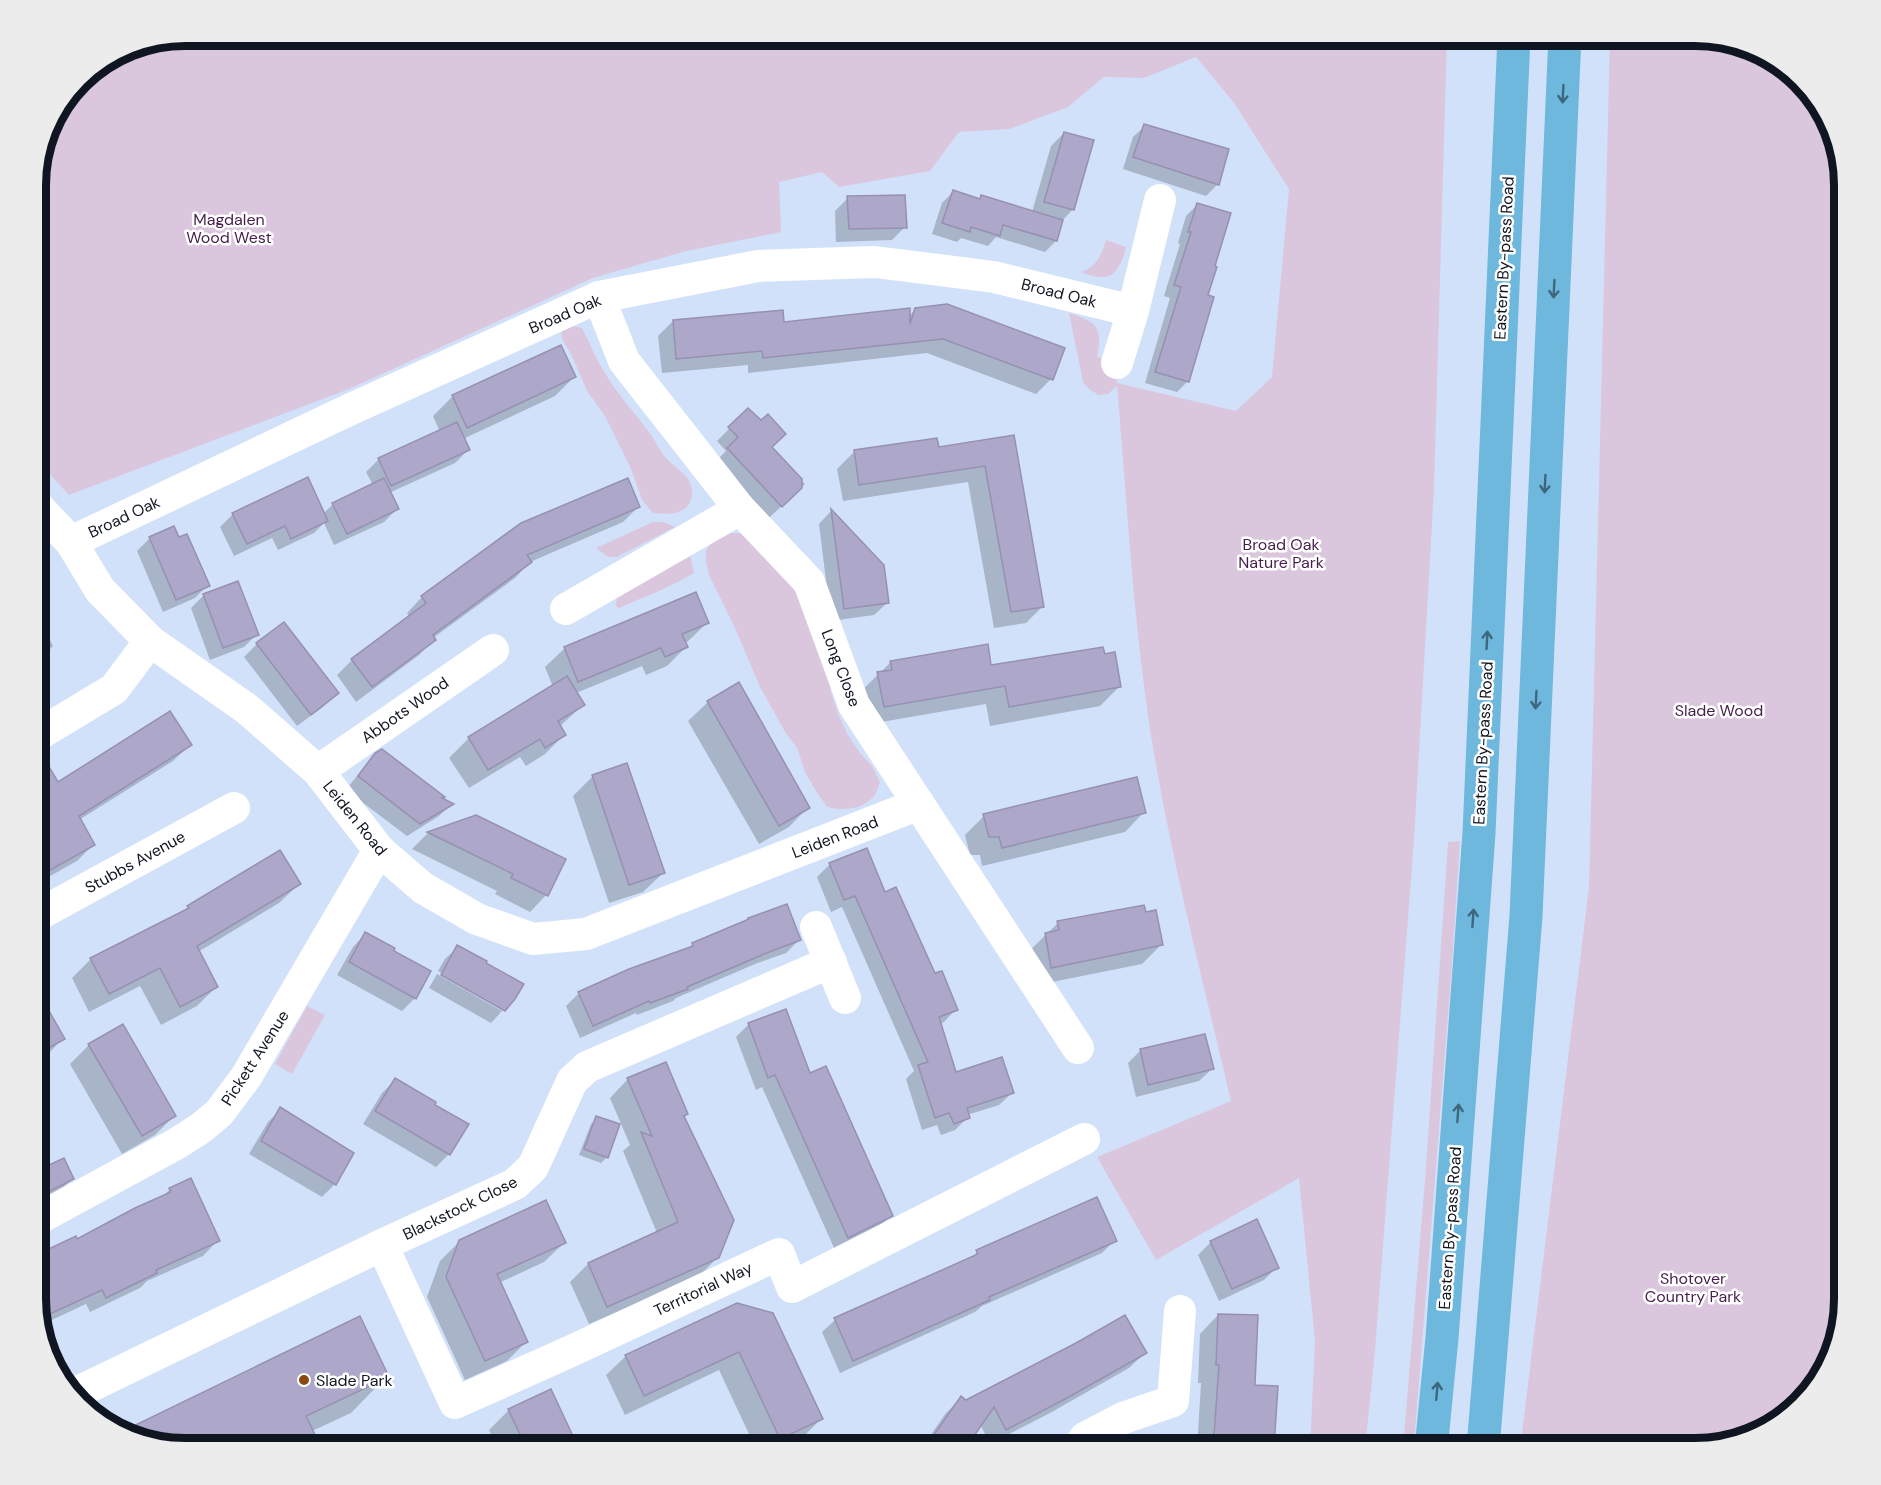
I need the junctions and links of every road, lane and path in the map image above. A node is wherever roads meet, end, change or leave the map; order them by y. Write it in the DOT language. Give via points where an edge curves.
graph roads {
  1 [pos="1514,46"];
  2 [pos="1565,46"];
  3 [pos="1160,200"];
  4 [pos="599,297"];
  5 [pos="1133,311"];
  6 [pos="1117,363"];
  7 [pos="740,509"];
  8 [pos="47,517"];
  9 [pos="72,542"];
  10 [pos="566,609"];
  11 [pos="150,641"];
  12 [pos="493,650"];
  13 [pos="47,729"];
  14 [pos="318,771"];
  15 [pos="919,804"];
  16 [pos="234,808"];
  17 [pos="379,850"];
  18 [pos="47,910"];
  19 [pos="816,927"];
  20 [pos="831,963"];
  21 [pos="845,998"];
  22 [pos="1078,1048"];
  23 [pos="1084,1139"];
  24 [pos="47,1214"];
  25 [pos="382,1245"];
  26 [pos="1180,1311"];
  27 [pos="81,1391"];
  28 [pos="1085,1438"];
  29 [pos="1432,1438"];
  30 [pos="1484,1438"];
  29 -- 1 [label="highway, Eastern By-pass Road, one-way" via="1479,833"];
  2 -- 30 [label="highway, one-way" via="1526,916"];
  3 -- 5 [label="street"];
  4 -- 5 [label="street, Broad Oak" via="758,266 875,262 994,277"];
  4 -- 7 [label="street, Long Close" via="624,362"];
  4 -- 9 [label="street, Broad Oak"];
  5 -- 6 [label="street"];
  7 -- 10 [label="street"];
  7 -- 15 [label="street, Long Close" via="809,582 854,705"];
  8 -- 9 [label="street, Leiden Road"];
  9 -- 11 [label="street, Leiden Road" via="100,590"];
  11 -- 13 [label="street" via="114,689"];
  11 -- 14 [label="street, Leiden Road" via="247,709"];
  12 -- 14 [label="street, Abbots Wood"];
  14 -- 17 [label="street, Leiden Road"];
  15 -- 17 [label="street, Leiden Road" via="586,934 533,939 477,919 423,888"];
  15 -- 22 [label="street, Long Close"];
  16 -- 18 [label="street, Stubbs Avenue"];
  17 -- 24 [label="street, Pickett Avenue" via="252,1067 219,1113 176,1144"];
  19 -- 20 [label="street"];
  20 -- 21 [label="street"];
  20 -- 25 [label="street, Blackstock Close" via="587,1066 572,1081 533,1167 514,1184"];
  23 -- 25 [label="street, Territorial Way" via="792,1287 779,1254 455,1403"];
  25 -- 27 [label="street, Blackstock Close"];
  26 -- 28 [label="street" via="1173,1401 1123,1418"];
}
